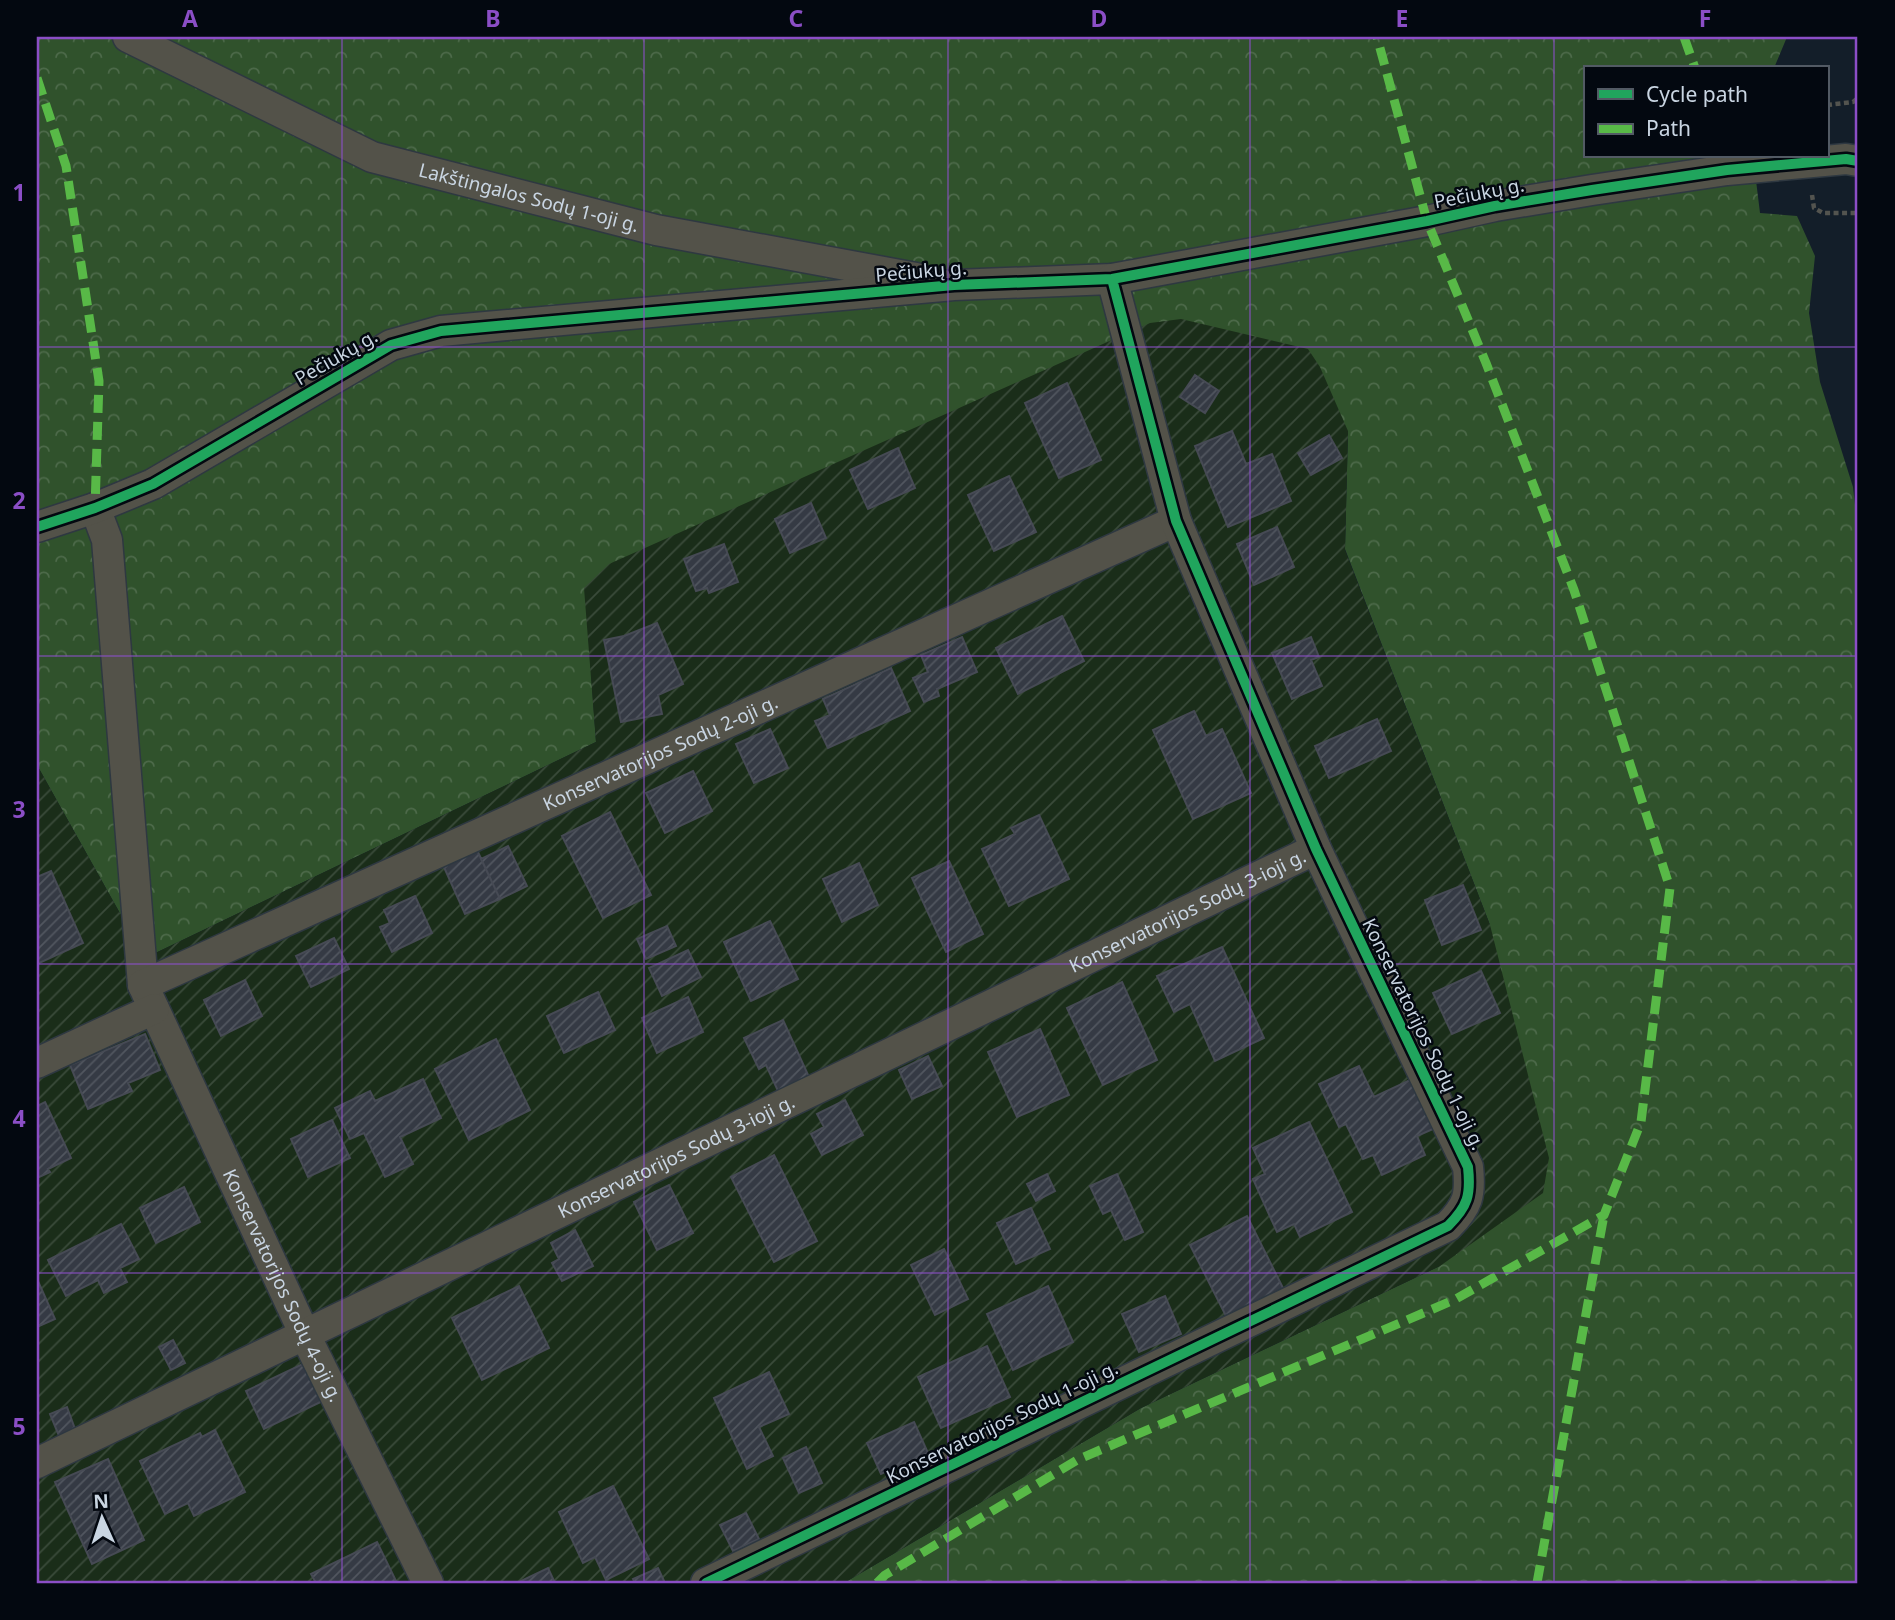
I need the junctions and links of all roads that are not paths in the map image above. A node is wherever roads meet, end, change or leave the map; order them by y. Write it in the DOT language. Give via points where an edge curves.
graph roads {
  1 [pos="128,37"];
  2 [pos="1854,158"];
  3 [pos="1112,279"];
  4 [pos="954,285"];
  5 [pos="96,508"];
  6 [pos="1177,521"];
  7 [pos="37,527"];
  8 [pos="1316,849"];
  9 [pos="148,997"];
  10 [pos="37,1063"];
  11 [pos="305,1335"];
  12 [pos="37,1463"];
  13 [pos="428,1583"];
  14 [pos="706,1583"];
  1 -- 4 [label="street, Lakštingalos Sodų 1-oji g." via="372,157 656,230"];
  2 -- 3 [label="street, Pečiukų g." via="1727,170 1580,192"];
  3 -- 4 [label="street, Pečiukų g."];
  3 -- 6 [label="street, Konservatorijos Sodų 1-oji g."];
  4 -- 5 [label="street, Pečiukų g." via="441,331 391,345 153,484"];
  5 -- 7 [label="street, Pečiukų g."];
  5 -- 9 [label="street" via="107,540"];
  6 -- 8 [label="street, Konservatorijos Sodų 1-oji g."];
  6 -- 9 [label="street, Konservatorijos Sodų 2-oji g."];
  8 -- 11 [label="street, Konservatorijos Sodų 3-ioji g."];
  8 -- 14 [label="street, Konservatorijos Sodų 1-oji g." via="1468,1167 1470,1189 1464,1210 1448,1226"];
  9 -- 10 [label="street, Konservatorijos Sodų 2-oji g."];
  9 -- 11 [label="street, Konservatorijos Sodų 4-oji g."];
  11 -- 12 [label="street, Konservatorijos Sodų 3-ioji g."];
  11 -- 13 [label="street, Konservatorijos Sodų 4-oji g."];
}
